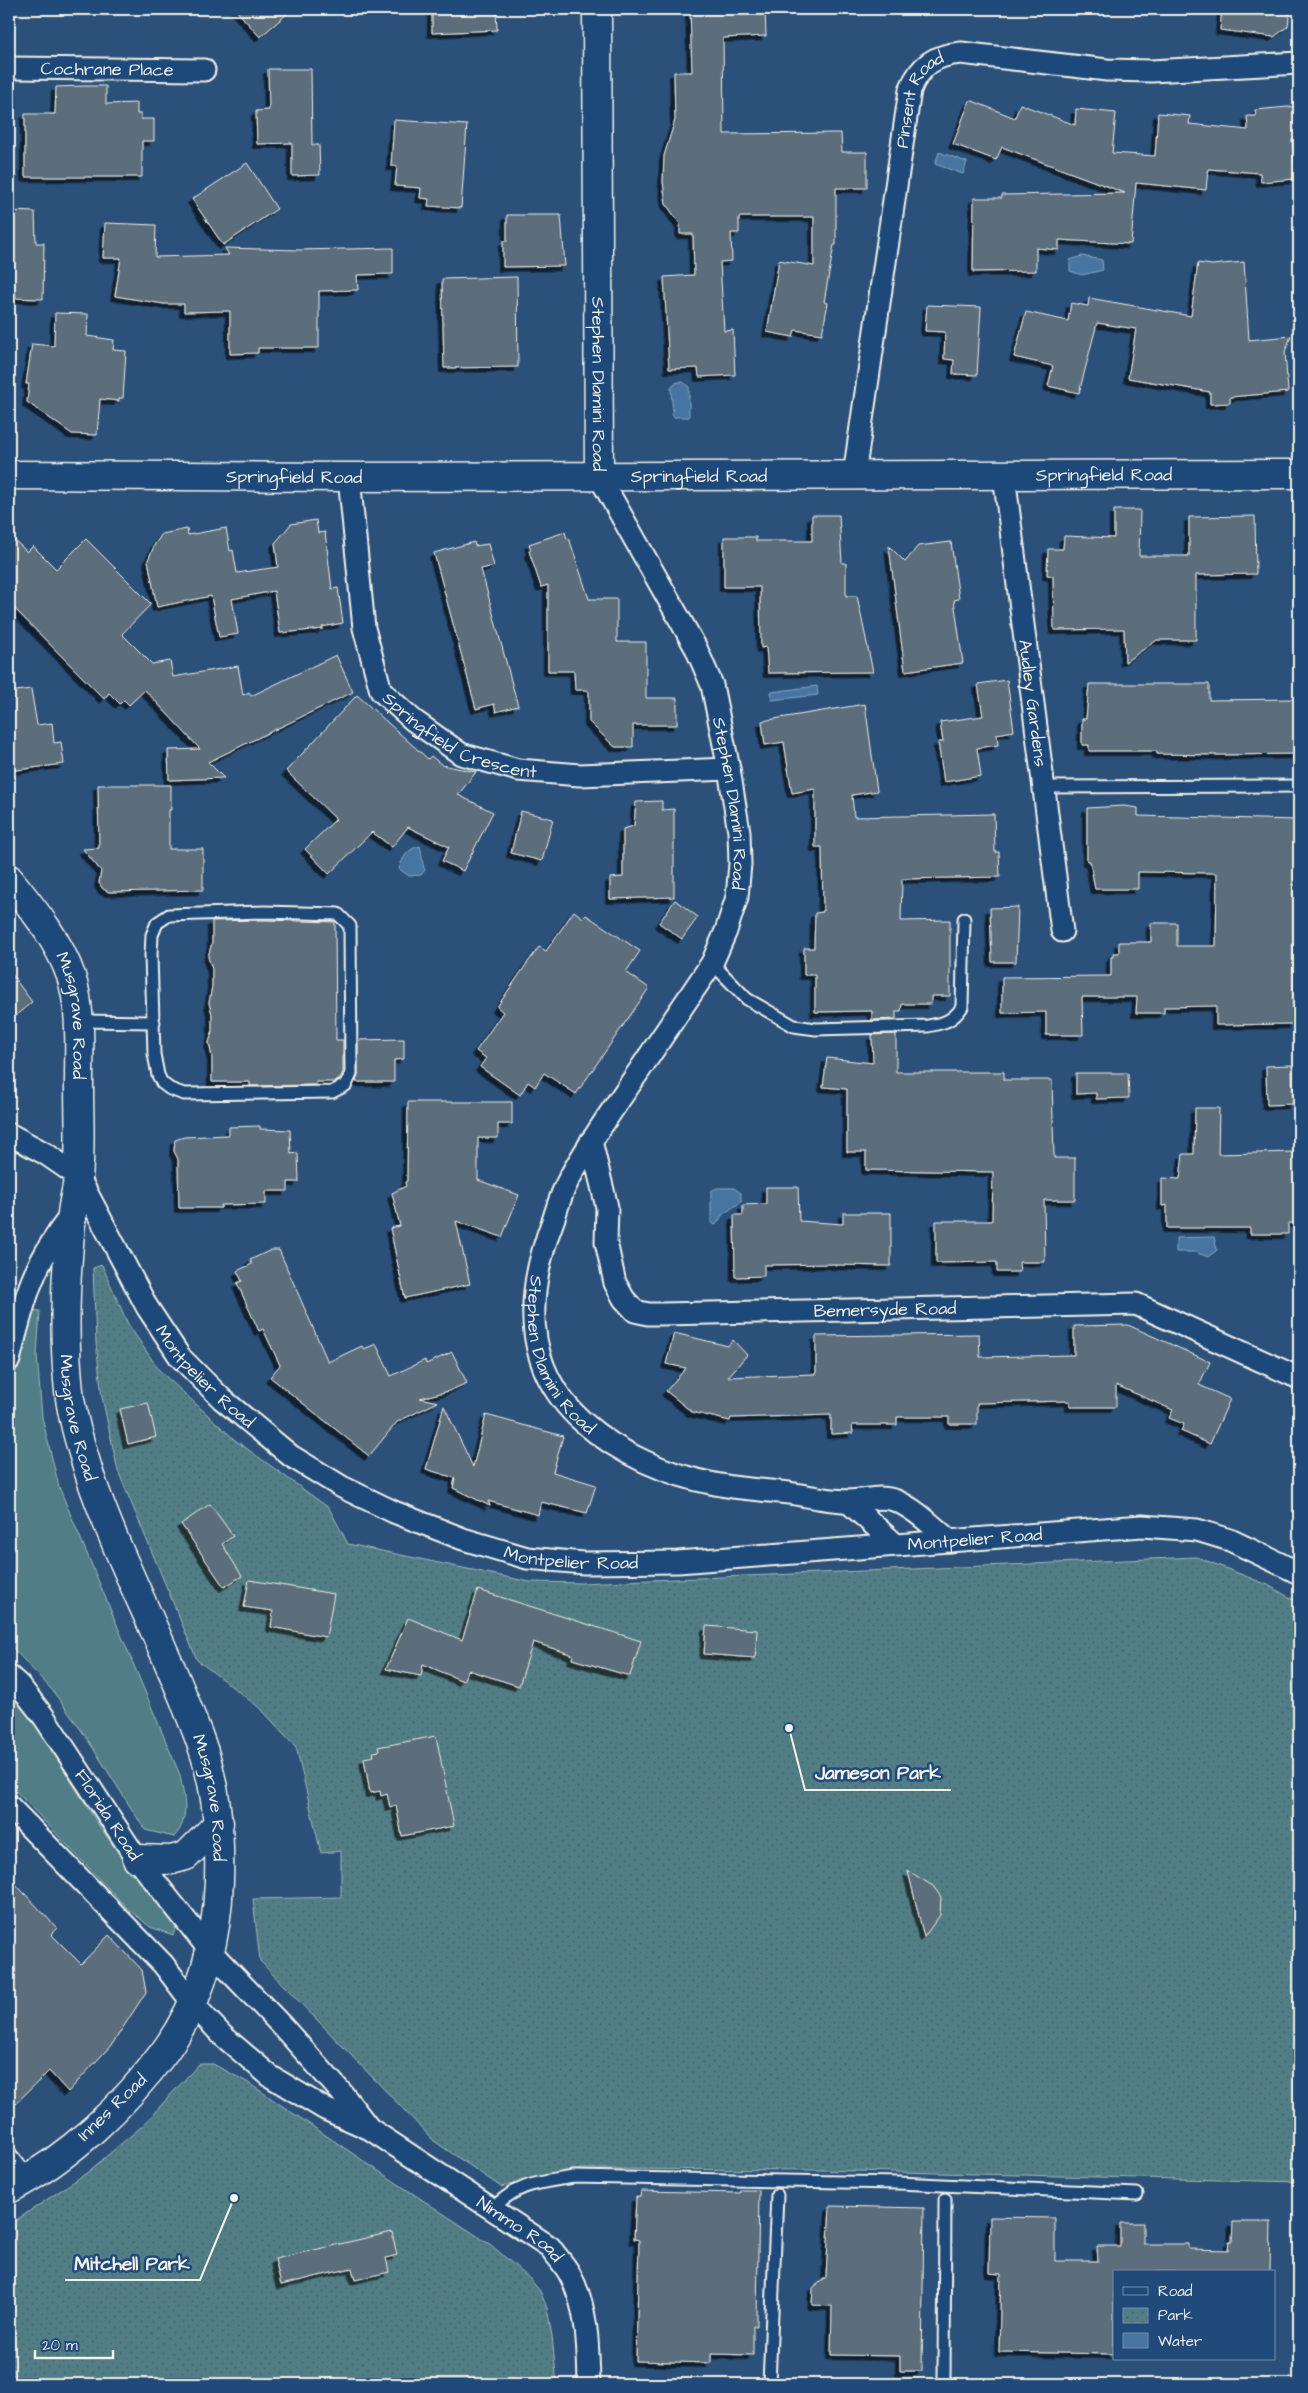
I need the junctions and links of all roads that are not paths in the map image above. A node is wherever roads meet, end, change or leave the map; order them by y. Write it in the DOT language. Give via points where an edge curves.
graph roads {
  1 [pos="597,9"];
  2 [pos="1299,63"];
  3 [pos="9,68"];
  4 [pos="204,70"];
  5 [pos="1299,474"];
  6 [pos="9,475"];
  7 [pos="854,475"];
  8 [pos="1004,475"];
  9 [pos="599,476"];
  10 [pos="349,477"];
  11 [pos="729,769"];
  12 [pos="1299,786"];
  13 [pos="1044,787"];
  14 [pos="9,879"];
  15 [pos="964,919"];
  16 [pos="1062,931"];
  17 [pos="712,963"];
  18 [pos="79,1021"];
  19 [pos="154,1022"];
  20 [pos="9,1134"];
  21 [pos="592,1141"];
  22 [pos="78,1176"];
  23 [pos="72,1214"];
  24 [pos="9,1360"];
  25 [pos="1299,1378"];
  26 [pos="848,1501"];
  27 [pos="950,1540"];
  28 [pos="895,1544"];
  29 [pos="1299,1574"];
  30 [pos="9,1676"];
  31 [pos="9,1806"];
  32 [pos="219,1823"];
  33 [pos="137,1859"];
  34 [pos="212,1952"];
  35 [pos="194,2005"];
  36 [pos="370,2129"];
  37 [pos="9,2152"];
  38 [pos="19,2183"];
  39 [pos="1137,2194"];
  40 [pos="777,2195"];
  41 [pos="945,2199"];
  42 [pos="492,2209"];
  43 [pos="589,2384"];
  44 [pos="769,2384"];
  45 [pos="944,2384"];
  1 -- 9 [label="street, Stephen Dlamini Road"];
  2 -- 7 [label="street, Pinsent Road" via="1151,71 1107,70 961,53 945,54 929,62 910,90"];
  3 -- 4 [label="street, Cochrane Place"];
  5 -- 8 [label="street, Springfield Road"];
  6 -- 10 [label="street, Springfield Road"];
  7 -- 8 [label="street, Springfield Road"];
  7 -- 9 [label="street, Springfield Road"];
  8 -- 13 [label="street, Audley Gardens"];
  9 -- 10 [label="street, Springfield Road"];
  9 -- 11 [label="street, Stephen Dlamini Road" via="696,648 712,686"];
  10 -- 11 [label="street, Springfield Crescent" via="364,628 382,691 413,720 461,754 518,770 580,775"];
  11 -- 17 [label="street, Stephen Dlamini Road" via="739,832 738,898"];
  12 -- 13 [label="lane"];
  13 -- 16 [label="street, Audley Gardens"];
  14 -- 18 [label="street, Musgrave Road" via="55,940 72,978"];
  15 -- 17 [label="lane" via="962,1007 946,1023 816,1029 794,1026 748,999"];
  17 -- 21 [label="street, Stephen Dlamini Road"];
  18 -- 19 [label="lane"];
  18 -- 22 [label="street, Musgrave Road"];
  19 -- 19 [label="lane" via="158,1075 170,1089 184,1094 242,1095 332,1092 340,1089 351,1074 350,926 338,914 328,913 169,915 157,923 152,935"];
  20 -- 22 [label="street, Montpelier Road"];
  21 -- 25 [label="street, Bemersyde Road" via="607,1207 606,1242 615,1283 635,1310 662,1314 1136,1304"];
  21 -- 26 [label="street, Stephen Dlamini Road" via="568,1181 544,1242 534,1284 538,1351 553,1388 563,1403 600,1436 645,1463 714,1484"];
  22 -- 23 [label="street, Musgrave Road"];
  22 -- 28 [label="street, Montpelier Road" via="147,1307 180,1357 222,1399 291,1456 342,1487 394,1512 463,1539 527,1558 584,1564 678,1562"];
  23 -- 24 [label="street" via="37,1265 25,1296"];
  23 -- 32 [label="street, Musgrave Road" via="66,1294 68,1382 80,1444 106,1523 189,1712 210,1771"];
  26 -- 27 [label="street, Stephen Dlamini Road" via="891,1499 919,1515"];
  26 -- 28 [label="street"];
  27 -- 28 [label="street, Montpelier Road"];
  27 -- 29 [label="street, Montpelier Road" via="1142,1526 1197,1530 1230,1540"];
  30 -- 33 [label="street, Florida Road" via="44,1717"];
  31 -- 35 [label="street" via="163,1964"];
  32 -- 33 [label="street" via="186,1856 171,1860"];
  32 -- 34 [label="street, Musgrave Road" via="218,1909"];
  33 -- 34 [label="street, Florida Road"];
  34 -- 35 [label="street, Musgrave Road"];
  34 -- 36 [label="street, Nimmo Road" via="342,2092"];
  35 -- 36 [label="street, Nimmo Road" via="223,2036 270,2076 325,2109"];
  35 -- 38 [label="street, Innes Road" via="151,2069 106,2117 65,2152"];
  36 -- 42 [label="street, Nimmo Road"];
  37 -- 38 [label="lane"];
  39 -- 42 [label="lane" via="898,2182 573,2177 533,2184 508,2193"];
  40 -- 44 [label="lane"];
  41 -- 45 [label="lane"];
  42 -- 43 [label="street, Nimmo Road" via="550,2247 569,2273 582,2304"];
}
